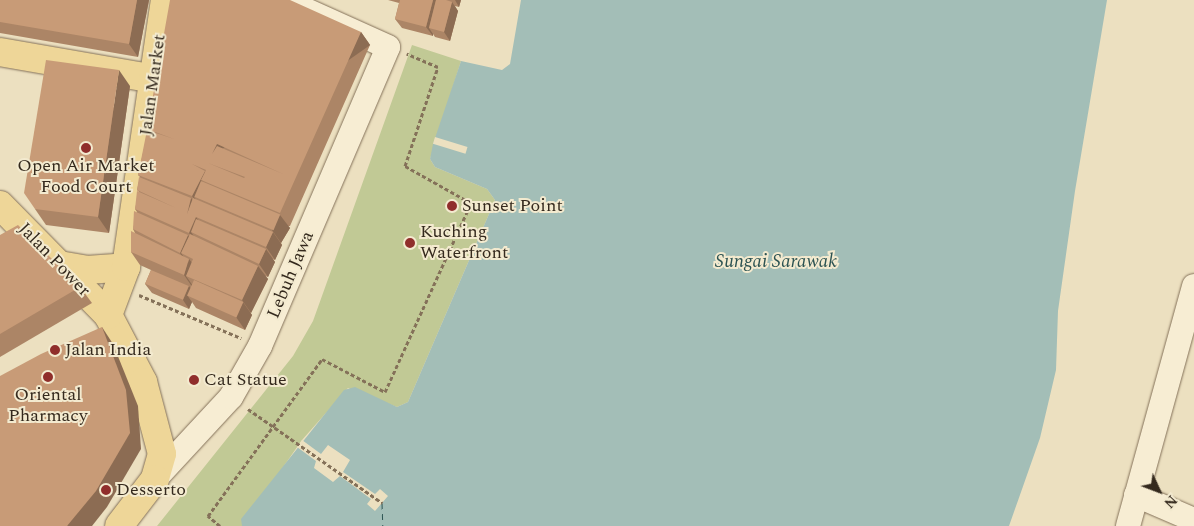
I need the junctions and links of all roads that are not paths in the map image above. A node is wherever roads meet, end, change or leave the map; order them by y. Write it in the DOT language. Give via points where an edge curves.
graph roads {
  1 [pos="165,0"];
  2 [pos="284,0"];
  3 [pos="0,52"];
  4 [pos="155,79"];
  5 [pos="0,205"];
  6 [pos="59,265"];
  7 [pos="123,277"];
  8 [pos="1194,286"];
  9 [pos="108,315"];
  10 [pos="1185,352"];
  11 [pos="155,479"];
  12 [pos="1136,495"];
  13 [pos="1194,520"];
  14 [pos="119,526"];
  15 [pos="1128,526"];
  1 -- 4 [label="main road, Jalan Market"];
  2 -- 11 [label="street, Lebuh Jawa" via="388,47 260,346 231,397"];
  3 -- 4 [label="main road"];
  4 -- 7 [label="main road, Jalan Market"];
  5 -- 6 [label="main road, Jalan Power"];
  6 -- 7 [label="main road"];
  6 -- 9 [label="main road, Jalan Power"];
  7 -- 9 [label="main road, Jalan Market"];
  8 -- 10 [label="street"];
  9 -- 11 [label="main road, Jalan Power" via="143,382 157,427 162,454"];
  10 -- 12 [label="street"];
  11 -- 14 [label="main road"];
  12 -- 13 [label="street"];
  12 -- 15 [label="street"];
}
